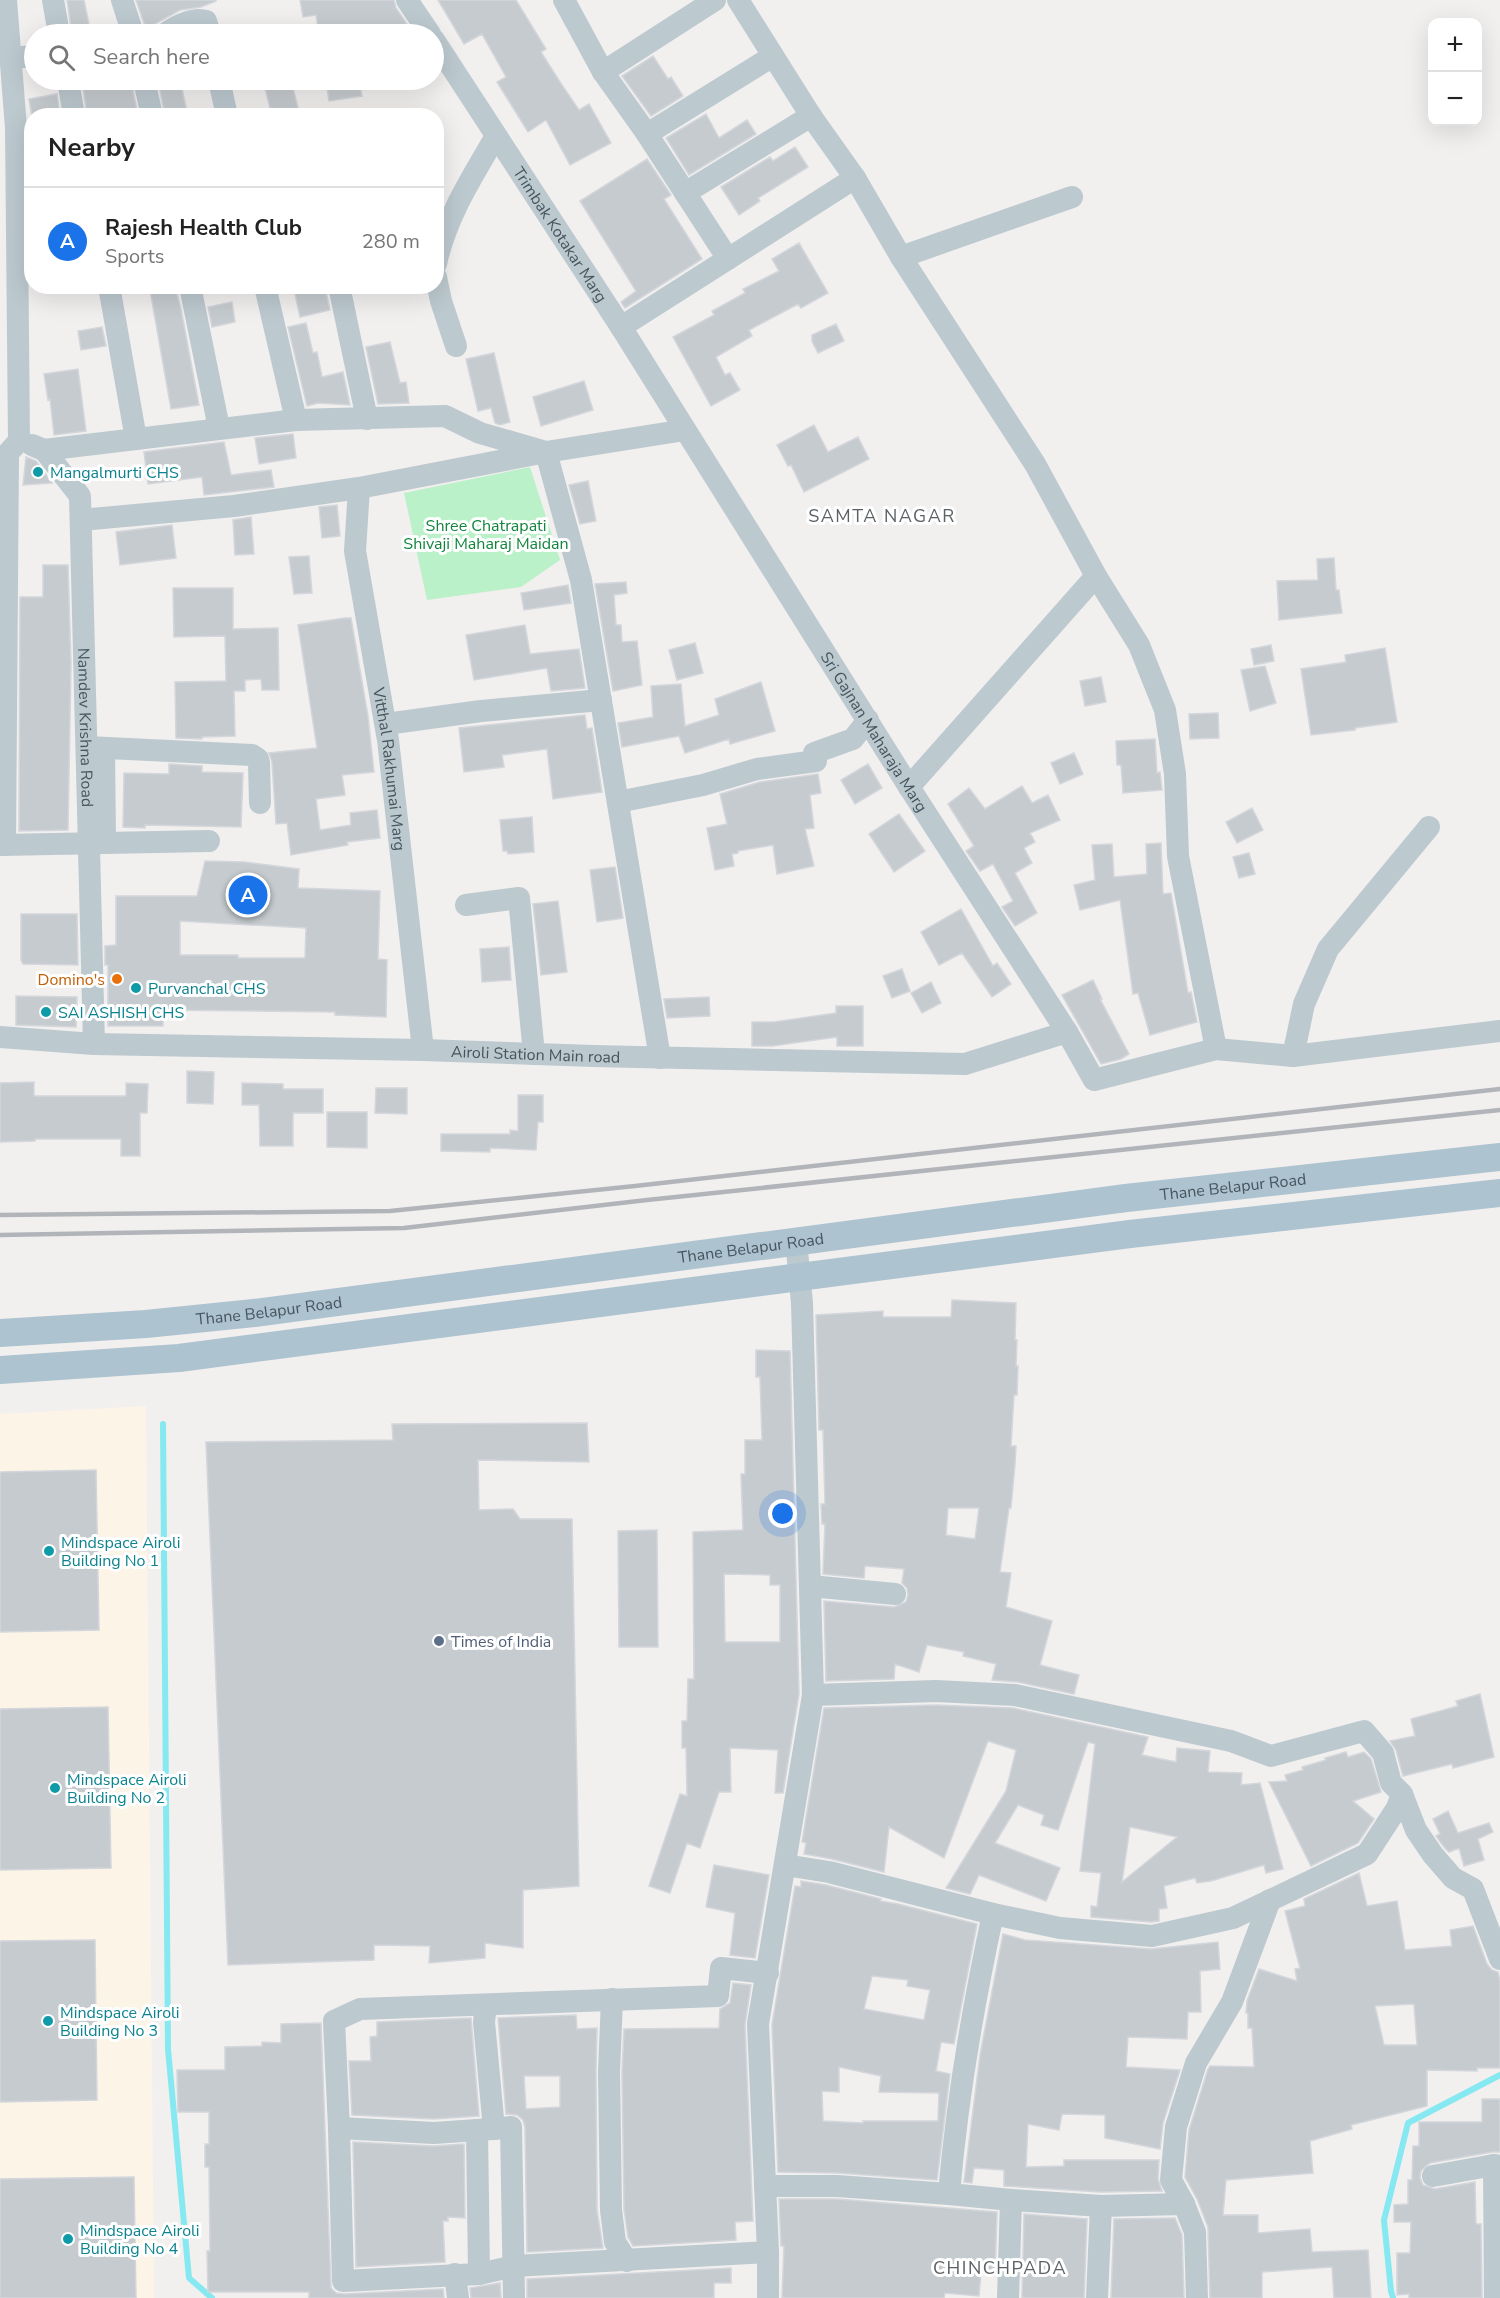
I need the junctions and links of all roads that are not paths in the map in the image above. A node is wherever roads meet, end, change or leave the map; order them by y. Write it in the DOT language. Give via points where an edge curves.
graph roads {
  1 [pos="6,0"];
  2 [pos="53,0"];
  3 [pos="122,0"];
  4 [pos="407,0"];
  5 [pos="564,0"];
  6 [pos="715,0"];
  7 [pos="738,0"];
  8 [pos="57,24"];
  9 [pos="130,24"];
  10 [pos="186,24"];
  11 [pos="207,24"];
  12 [pos="423,24"];
  13 [pos="444,55"];
  14 [pos="773,56"];
  15 [pos="24,57"];
  16 [pos="10,58"];
  17 [pos="603,72"];
  18 [pos="70,90"];
  19 [pos="146,90"];
  20 [pos="221,90"];
  21 [pos="73,108"];
  22 [pos="150,108"];
  23 [pos="225,108"];
  24 [pos="811,116"];
  25 [pos="647,134"];
  26 [pos="496,136"];
  27 [pos="855,178"];
  28 [pos="685,193"];
  29 [pos="1072,197"];
  30 [pos="444,234"];
  31 [pos="901,257"];
  32 [pos="728,259"];
  33 [pos="8,274"];
  34 [pos="110,294"];
  35 [pos="192,294"];
  36 [pos="267,294"];
  37 [pos="341,294"];
  38 [pos="440,294"];
  39 [pos="621,327"];
  40 [pos="456,346"];
  41 [pos="367,418"];
  42 [pos="296,420"];
  43 [pos="219,428"];
  44 [pos="686,430"];
  45 [pos="136,439"];
  46 [pos="9,449"];
  47 [pos="44,450"];
  48 [pos="546,452"];
  49 [pos="359,488"];
  50 [pos="81,520"];
  51 [pos="1096,576"];
  52 [pos="4,616"];
  53 [pos="4,692"];
  54 [pos="601,700"];
  55 [pos="868,720"];
  56 [pos="386,724"];
  57 [pos="96,747"];
  58 [pos="4,765"];
  59 [pos="909,787"];
  60 [pos="618,802"];
  61 [pos="260,803"];
  62 [pos="1429,827"];
  63 [pos="209,841"];
  64 [pos="97,842"];
  65 [pos="3,845"];
  66 [pos="466,905"];
  67 [pos="1500,1031"];
  68 [pos="1067,1032"];
  69 [pos="0,1037"];
  70 [pos="94,1044"];
  71 [pos="1216,1049"];
  72 [pos="423,1050"];
  73 [pos="534,1054"];
  74 [pos="1293,1056"];
  75 [pos="660,1058"];
  76 [pos="1500,1157"];
  77 [pos="1500,1193"];
  78 [pos="796,1240"];
  79 [pos="801,1276"];
  80 [pos="0,1333"];
  81 [pos="0,1370"];
  82 [pos="810,1586"];
  83 [pos="895,1594"];
  84 [pos="813,1695"];
  85 [pos="1402,1794"];
  86 [pos="785,1865"];
  87 [pos="1270,1900"];
  88 [pos="993,1914"];
  89 [pos="1500,1959"];
  90 [pos="768,1973"];
  91 [pos="612,1999"];
  92 [pos="486,2005"];
  93 [pos="339,2128"];
  94 [pos="485,2130"];
  95 [pos="1497,2166"];
  96 [pos="1433,2176"];
  97 [pos="765,2186"];
  98 [pos="949,2194"];
  99 [pos="1011,2200"];
  100 [pos="1184,2204"];
  101 [pos="1101,2206"];
  102 [pos="768,2252"];
  103 [pos="627,2260"];
  104 [pos="514,2266"];
  105 [pos="455,2274"];
  106 [pos="479,2274"];
  107 [pos="343,2289"];
  108 [pos="458,2298"];
  109 [pos="514,2298"];
  110 [pos="768,2298"];
  111 [pos="1008,2298"];
  112 [pos="1097,2298"];
  113 [pos="1197,2298"];
  114 [pos="1495,2298"];
  1 -- 16 [label="street"];
  2 -- 8 [label="street"];
  3 -- 9 [label="street"];
  4 -- 12 [label="street"];
  5 -- 17 [label="street"];
  6 -- 17 [label="street"];
  7 -- 14 [label="street"];
  10 -- 11 [label="street" via="199,19"];
  13 -- 26 [label="street, Trimbak Kotakar Marg"];
  14 -- 24 [label="street"];
  14 -- 25 [label="street"];
  15 -- 16 [label="street"];
  16 -- 33 [label="street" via="15,128"];
  17 -- 25 [label="street"];
  18 -- 21 [label="street"];
  19 -- 22 [label="street"];
  20 -- 23 [label="street"];
  24 -- 27 [label="street"];
  24 -- 28 [label="street"];
  25 -- 28 [label="street"];
  26 -- 30 [label="street"];
  26 -- 39 [label="street, Trimbak Kotakar Marg"];
  27 -- 31 [label="street"];
  27 -- 32 [label="street"];
  28 -- 32 [label="street"];
  29 -- 31 [label="street"];
  31 -- 51 [label="street" via="1035,464"];
  32 -- 39 [label="street"];
  33 -- 46 [label="street"];
  34 -- 45 [label="street"];
  35 -- 43 [label="street"];
  36 -- 42 [label="street"];
  37 -- 41 [label="street"];
  38 -- 40 [label="street"];
  39 -- 44 [label="street, Trimbak Kotakar Marg"];
  41 -- 42 [label="street"];
  41 -- 48 [label="street" via="445,416 480,433"];
  42 -- 43 [label="street"];
  43 -- 45 [label="street"];
  44 -- 48 [label="street"];
  44 -- 55 [label="street, Sri Gajnan Maharaja Marg"];
  45 -- 47 [label="street"];
  46 -- 47 [label="street"];
  46 -- 52 [label="street"];
  47 -- 50 [label="street, Namdev Krishna Road" via="80,496"];
  48 -- 49 [label="street"];
  48 -- 54 [label="street" via="581,580"];
  49 -- 50 [label="street" via="234,506"];
  49 -- 56 [label="street, Vitthal Rakhumai Marg" via="355,550"];
  50 -- 57 [label="street, Namdev Krishna Road"];
  51 -- 59 [label="street"];
  51 -- 71 [label="street" via="1139,645 1165,710 1175,774 1178,856"];
  52 -- 53 [label="street"];
  53 -- 58 [label="street"];
  54 -- 56 [label="street"];
  54 -- 60 [label="street"];
  55 -- 59 [label="street, Sri Gajnan Maharaja Marg"];
  55 -- 60 [label="street" via="853,739 814,753 816,761 757,769 703,785"];
  56 -- 72 [label="street, Vitthal Rakhumai Marg"];
  57 -- 61 [label="street" via="256,756"];
  57 -- 64 [label="street, Namdev Krishna Road"];
  58 -- 65 [label="street"];
  59 -- 68 [label="street, Sri Gajnan Maharaja Marg"];
  60 -- 75 [label="street"];
  62 -- 74 [label="street" via="1328,949 1304,1004"];
  63 -- 64 [label="street"];
  64 -- 65 [label="street"];
  64 -- 70 [label="street, Namdev Krishna Road"];
  66 -- 73 [label="street" via="519,898"];
  67 -- 74 [label="street"];
  68 -- 71 [label="street, Sri Gajnan Maharaja Marg" via="1094,1080"];
  68 -- 75 [label="street, Airoli Station Main road" via="965,1064"];
  69 -- 70 [label="street, Airoli Station Main road"];
  70 -- 72 [label="street, Airoli Station Main road"];
  71 -- 74 [label="street"];
  72 -- 73 [label="street, Airoli Station Main road"];
  73 -- 75 [label="street, Airoli Station Main road"];
  76 -- 78 [label="main road, Thane Belapur Road" via="1126,1197"];
  77 -- 79 [label="main road"];
  78 -- 79 [label="street"];
  78 -- 80 [label="main road, Thane Belapur Road" via="254,1313"];
  79 -- 81 [label="main road" via="179,1358"];
  79 -- 82 [label="street"];
  82 -- 83 [label="street"];
  82 -- 84 [label="street"];
  84 -- 85 [label="street" via="936,1691 1015,1695 1231,1741 1271,1756 1364,1731 1383,1753 1391,1783"];
  84 -- 86 [label="street"];
  85 -- 87 [label="street" via="1398,1808 1367,1854"];
  85 -- 89 [label="street" via="1416,1830 1432,1855 1453,1878 1473,1889"];
  86 -- 88 [label="street" via="829,1872"];
  86 -- 90 [label="street"];
  87 -- 88 [label="street" via="1233,1917 1152,1936 1060,1928"];
  87 -- 100 [label="street" via="1232,2002 1196,2063 1176,2127 1172,2180"];
  88 -- 98 [label="street" via="974,2001"];
  90 -- 91 [label="street" via="721,1968 718,1996"];
  90 -- 97 [label="street" via="758,2024"];
  91 -- 92 [label="street"];
  91 -- 103 [label="street" via="611,2210 615,2242"];
  92 -- 93 [label="street" via="360,2009 334,2021"];
  92 -- 94 [label="street"];
  93 -- 94 [label="street" via="434,2133"];
  93 -- 107 [label="street"];
  94 -- 104 [label="street" via="511,2127"];
  94 -- 106 [label="street"];
  95 -- 96 [label="street"];
  95 -- 114 [label="street"];
  97 -- 98 [label="street" via="837,2186"];
  97 -- 102 [label="street"];
  98 -- 99 [label="street"];
  99 -- 101 [label="street"];
  99 -- 111 [label="street"];
  100 -- 101 [label="street"];
  100 -- 113 [label="street" via="1195,2232"];
  101 -- 112 [label="street"];
  102 -- 103 [label="street"];
  102 -- 110 [label="street"];
  103 -- 104 [label="street"];
  104 -- 106 [label="street"];
  104 -- 109 [label="street"];
  105 -- 106 [label="street"];
  105 -- 107 [label="street"];
  105 -- 108 [label="street"];
}
